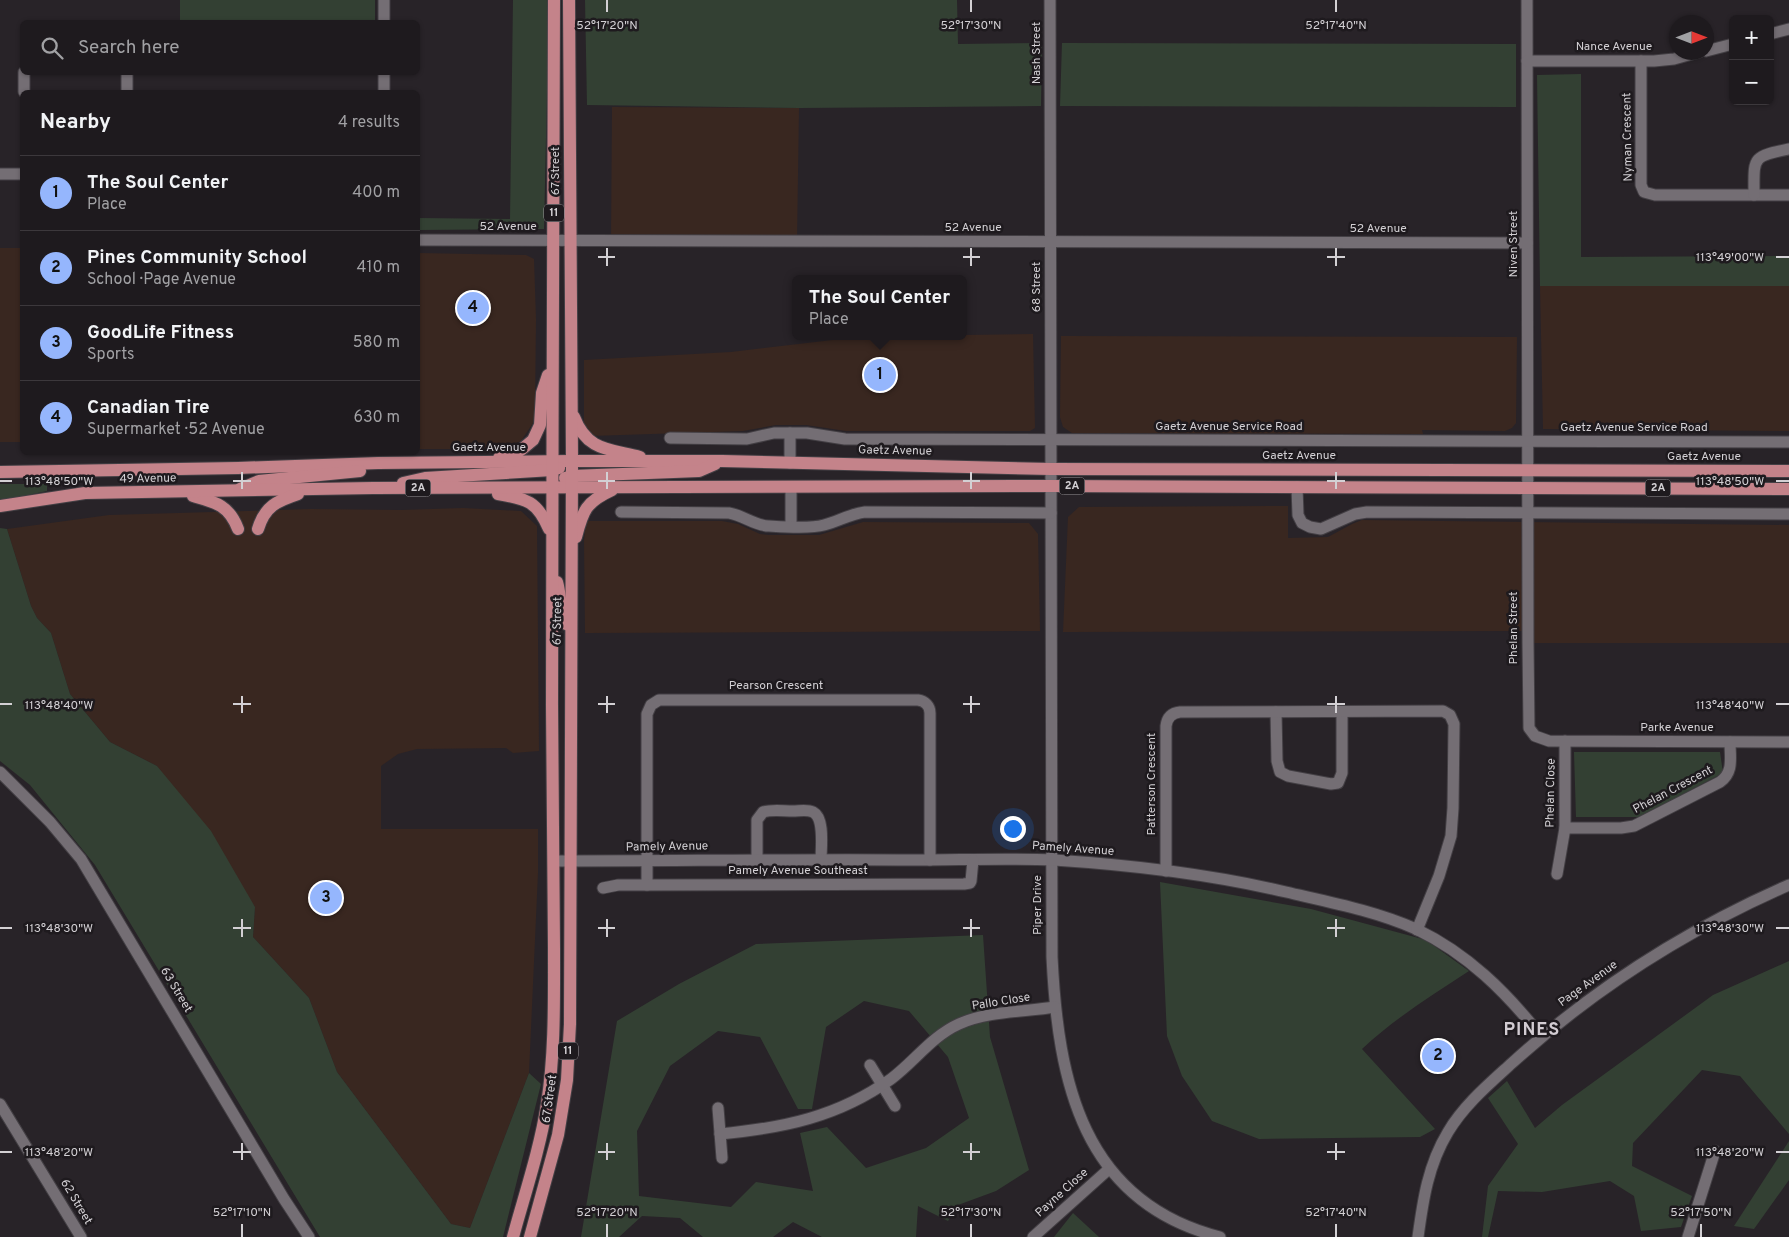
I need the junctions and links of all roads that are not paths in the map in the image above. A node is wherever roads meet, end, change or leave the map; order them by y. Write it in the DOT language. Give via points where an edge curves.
graph roads {
  1 [pos="384,0"];
  2 [pos="554,0"];
  3 [pos="569,0"];
  4 [pos="1050,0"];
  5 [pos="1527,0"];
  6 [pos="384,20"];
  7 [pos="1789,29"];
  8 [pos="1774,33"];
  9 [pos="1729,45"];
  10 [pos="1714,49"];
  11 [pos="1669,59"];
  12 [pos="1527,61"];
  13 [pos="1641,61"];
  14 [pos="24,75"];
  15 [pos="127,75"];
  16 [pos="384,75"];
  17 [pos="24,90"];
  18 [pos="127,90"];
  19 [pos="384,90"];
  20 [pos="1051,106"];
  21 [pos="1789,149"];
  22 [pos="0,174"];
  23 [pos="20,174"];
  24 [pos="1754,195"];
  25 [pos="1789,195"];
  26 [pos="420,240"];
  27 [pos="553,241"];
  28 [pos="570,241"];
  29 [pos="1051,242"];
  30 [pos="1528,243"];
  31 [pos="552,365"];
  32 [pos="572,409"];
  33 [pos="790,433"];
  34 [pos="670,438"];
  35 [pos="1050,439"];
  36 [pos="1528,441"];
  37 [pos="1789,442"];
  38 [pos="490,461"];
  39 [pos="572,461"];
  40 [pos="722,461"];
  41 [pos="662,462"];
  42 [pos="378,463"];
  43 [pos="790,463"];
  44 [pos="552,466"];
  45 [pos="1051,469"];
  46 [pos="1528,471"];
  47 [pos="1789,471"];
  48 [pos="0,472"];
  49 [pos="572,482"];
  50 [pos="1051,486"];
  51 [pos="791,487"];
  52 [pos="1297,487"];
  53 [pos="373,488"];
  54 [pos="463,488"];
  55 [pos="552,488"];
  56 [pos="617,488"];
  57 [pos="1528,488"];
  58 [pos="1789,488"];
  59 [pos="310,490"];
  60 [pos="238,491"];
  61 [pos="181,492"];
  62 [pos="0,506"];
  63 [pos="621,512"];
  64 [pos="1051,513"];
  65 [pos="1528,514"];
  66 [pos="1789,514"];
  67 [pos="791,526"];
  68 [pos="238,528"];
  69 [pos="258,529"];
  70 [pos="552,536"];
  71 [pos="572,554"];
  72 [pos="553,568"];
  73 [pos="571,626"];
  74 [pos="553,630"];
  75 [pos="1276,712"];
  76 [pos="1342,712"];
  77 [pos="571,723"];
  78 [pos="1565,741"];
  79 [pos="1730,742"];
  80 [pos="1789,742"];
  81 [pos="0,772"];
  82 [pos="1565,828"];
  83 [pos="647,860"];
  84 [pos="757,860"];
  85 [pos="821,860"];
  86 [pos="930,860"];
  87 [pos="973,860"];
  88 [pos="1052,860"];
  89 [pos="554,861"];
  90 [pos="570,861"];
  91 [pos="1166,871"];
  92 [pos="1557,874"];
  93 [pos="647,885"];
  94 [pos="1789,885"];
  95 [pos="603,888"];
  96 [pos="1417,930"];
  97 [pos="1055,1007"];
  98 [pos="1541,1036"];
  99 [pos="870,1065"];
  100 [pos="882,1085"];
  101 [pos="0,1104"];
  102 [pos="895,1106"];
  103 [pos="718,1108"];
  104 [pos="720,1134"];
  105 [pos="1715,1150"];
  106 [pos="722,1158"];
  107 [pos="1109,1169"];
  108 [pos="81,1237"];
  109 [pos="309,1237"];
  110 [pos="513,1237"];
  111 [pos="530,1237"];
  112 [pos="1033,1237"];
  113 [pos="1220,1237"];
  114 [pos="1418,1237"];
  115 [pos="1688,1237"];
  1 -- 6 [label="street"];
  2 -- 27 [label="main road, 67 Street / 11"];
  3 -- 28 [label="main road, 67 Street / 11"];
  4 -- 20 [label="street, Nash Street"];
  5 -- 12 [label="street, Niven Street"];
  7 -- 8 [label="street"];
  9 -- 10 [label="street"];
  11 -- 13 [label="street, Nance Avenue"];
  12 -- 13 [label="street, Nance Avenue"];
  12 -- 30 [label="street, Niven Street"];
  13 -- 24 [label="street, Nyman Crescent" via="1641,185 1644,192 1654,195"];
  14 -- 17 [label="street"];
  15 -- 18 [label="street"];
  16 -- 19 [label="street"];
  20 -- 29 [label="street, 68 Street"];
  21 -- 24 [label="street" via="1766,154 1757,160"];
  22 -- 23 [label="street"];
  24 -- 25 [label="street, Nyman Crescent"];
  26 -- 27 [label="street, 52 Avenue"];
  27 -- 28 [label="street, 52 Avenue"];
  27 -- 31 [label="main road, 67 Street / 11"];
  28 -- 29 [label="street, 52 Avenue"];
  28 -- 32 [label="main road, 67 Street / 11"];
  29 -- 30 [label="street, 52 Avenue"];
  29 -- 35 [label="street, 68 Street"];
  30 -- 36 [label="street, Niven Street"];
  31 -- 38 [label="main road" via="542,394 540,425 533,440 521,450"];
  31 -- 44 [label="main road, 67 Street / 11"];
  32 -- 39 [label="main road, 67 Street / 11"];
  32 -- 41 [label="main road" via="581,431 592,444"];
  33 -- 34 [label="street, Gaetz Avenue Service Road" via="747,439"];
  33 -- 35 [label="street, Gaetz Avenue Service Road" via="845,439"];
  33 -- 43 [label="street"];
  35 -- 36 [label="street, Gaetz Avenue Service Road"];
  35 -- 45 [label="street, 68 Street"];
  36 -- 37 [label="street, Gaetz Avenue Service Road"];
  36 -- 46 [label="street, Niven Street"];
  38 -- 42 [label="main road, Gaetz Avenue / 2A"];
  38 -- 44 [label="main road, Gaetz Avenue / 2A"];
  39 -- 41 [label="main road, Gaetz Avenue / 2A"];
  39 -- 44 [label="main road"];
  39 -- 49 [label="main road, 67 Street / 11"];
  40 -- 41 [label="main road, Gaetz Avenue / 2A"];
  40 -- 43 [label="main road, Gaetz Avenue / 2A"];
  40 -- 49 [label="main road" via="699,471"];
  42 -- 48 [label="main road, Gaetz Avenue / 2A"];
  42 -- 60 [label="main road" via="364,471 259,481"];
  43 -- 45 [label="main road, Gaetz Avenue / 2A"];
  44 -- 53 [label="main road" via="425,478"];
  44 -- 55 [label="main road, 67 Street / 11"];
  45 -- 46 [label="main road, Gaetz Avenue / 2A"];
  45 -- 50 [label="street, Piper Drive"];
  46 -- 47 [label="main road, Gaetz Avenue / 2A"];
  46 -- 57 [label="street, Niven Street"];
  49 -- 55 [label="main road" via="561,480"];
  49 -- 56 [label="main road, 2A"];
  49 -- 71 [label="main road, 67 Street / 11"];
  50 -- 51 [label="main road, 2A"];
  50 -- 52 [label="main road, 2A"];
  50 -- 64 [label="street, Piper Drive"];
  51 -- 56 [label="main road, 2A"];
  51 -- 67 [label="street"];
  52 -- 57 [label="main road, 2A"];
  52 -- 65 [label="street" via="1300,520 1318,529 1361,513"];
  53 -- 54 [label="main road, 2A"];
  53 -- 59 [label="main road, 2A"];
  54 -- 55 [label="main road, 2A"];
  54 -- 70 [label="main road" via="514,496 532,504 542,514"];
  55 -- 70 [label="main road, 67 Street / 11"];
  56 -- 71 [label="main road" via="596,497 584,510"];
  57 -- 58 [label="main road, 2A"];
  57 -- 65 [label="street, Phelan Street"];
  59 -- 60 [label="main road, 2A"];
  59 -- 69 [label="main road" via="271,506"];
  60 -- 61 [label="main road, 49 Avenue / 2A"];
  61 -- 62 [label="main road, 49 Avenue / 2A" via="85,493"];
  61 -- 68 [label="main road" via="222,506"];
  63 -- 67 [label="street" via="729,513 764,526"];
  64 -- 67 [label="street" via="866,512 824,525"];
  64 -- 88 [label="street, Piper Drive"];
  65 -- 66 [label="street"];
  65 -- 78 [label="street, Phelan Street" via="1529,728 1539,739"];
  70 -- 72 [label="main road, 67 Street / 11"];
  71 -- 73 [label="main road, 67 Street / 11"];
  72 -- 73 [label="main road" via="563,620"];
  72 -- 74 [label="main road, 67 Street / 11"];
  73 -- 77 [label="main road, 67 Street / 11"];
  74 -- 77 [label="main road" via="558,632 563,643 564,697"];
  74 -- 89 [label="main road, 67 Street / 11"];
  75 -- 76 [label="street, Patterson Crescent"];
  75 -- 76 [label="street" via="1280,772 1331,784 1338,783 1342,773"];
  75 -- 91 [label="street, Patterson Crescent" via="1180,712 1170,716 1166,726"];
  76 -- 96 [label="street, Patterson Crescent" via="1443,711 1453,720 1450,836 1439,876"];
  77 -- 90 [label="main road, 67 Street / 11"];
  78 -- 79 [label="street, Parke Avenue"];
  78 -- 82 [label="street, Phelan Close"];
  79 -- 80 [label="street, Parke Avenue"];
  79 -- 82 [label="street, Phelan Crescent" via="1730,768 1720,782 1634,826"];
  81 -- 109 [label="street, 63 Street" via="81,858"];
  82 -- 92 [label="street, Phelan Close"];
  83 -- 84 [label="street, Pamely Avenue"];
  83 -- 86 [label="street, Pearson Crescent" via="648,711 651,704 659,700 924,702 930,714"];
  83 -- 90 [label="street, Pamely Avenue"];
  83 -- 93 [label="street, Pearson Crescent"];
  84 -- 85 [label="street, Pamely Avenue"];
  84 -- 85 [label="street" via="757,820 762,812 770,810 815,813 821,824"];
  85 -- 86 [label="street, Pamely Avenue"];
  86 -- 87 [label="street, Pamely Avenue"];
  87 -- 88 [label="street, Pamely Avenue"];
  87 -- 93 [label="street, Pamely Avenue Southeast" via="971,881 964,884"];
  88 -- 91 [label="street, Pamely Avenue"];
  88 -- 97 [label="street, Piper Drive"];
  89 -- 90 [label="street, Pamely Avenue"];
  89 -- 110 [label="main road, 67 Street / 11" via="554,1015 548,1096"];
  90 -- 111 [label="main road, 67 Street / 11" via="567,1080 558,1135"];
  91 -- 96 [label="street, Pamely Avenue" via="1316,899"];
  93 -- 95 [label="street, Pamely Avenue Southeast"];
  94 -- 98 [label="street, Page Avenue" via="1740,907 1642,961"];
  96 -- 98 [label="street, Pamely Avenue" via="1464,957 1487,976"];
  97 -- 100 [label="street, Pallo Close" via="986,1016 960,1024 939,1036"];
  97 -- 107 [label="street, Piper Drive" via="1072,1095 1086,1131"];
  98 -- 114 [label="street, Page Avenue" via="1475,1097 1448,1132 1427,1179"];
  99 -- 100 [label="street"];
  100 -- 102 [label="street"];
  100 -- 104 [label="street, Pallo Close" via="845,1106 803,1122"];
  101 -- 108 [label="street, 62 Street"];
  103 -- 104 [label="street"];
  104 -- 106 [label="street"];
  105 -- 115 [label="street"];
  107 -- 112 [label="street, Payne Close"];
  107 -- 113 [label="street, Piper Drive" via="1157,1212"];
}
